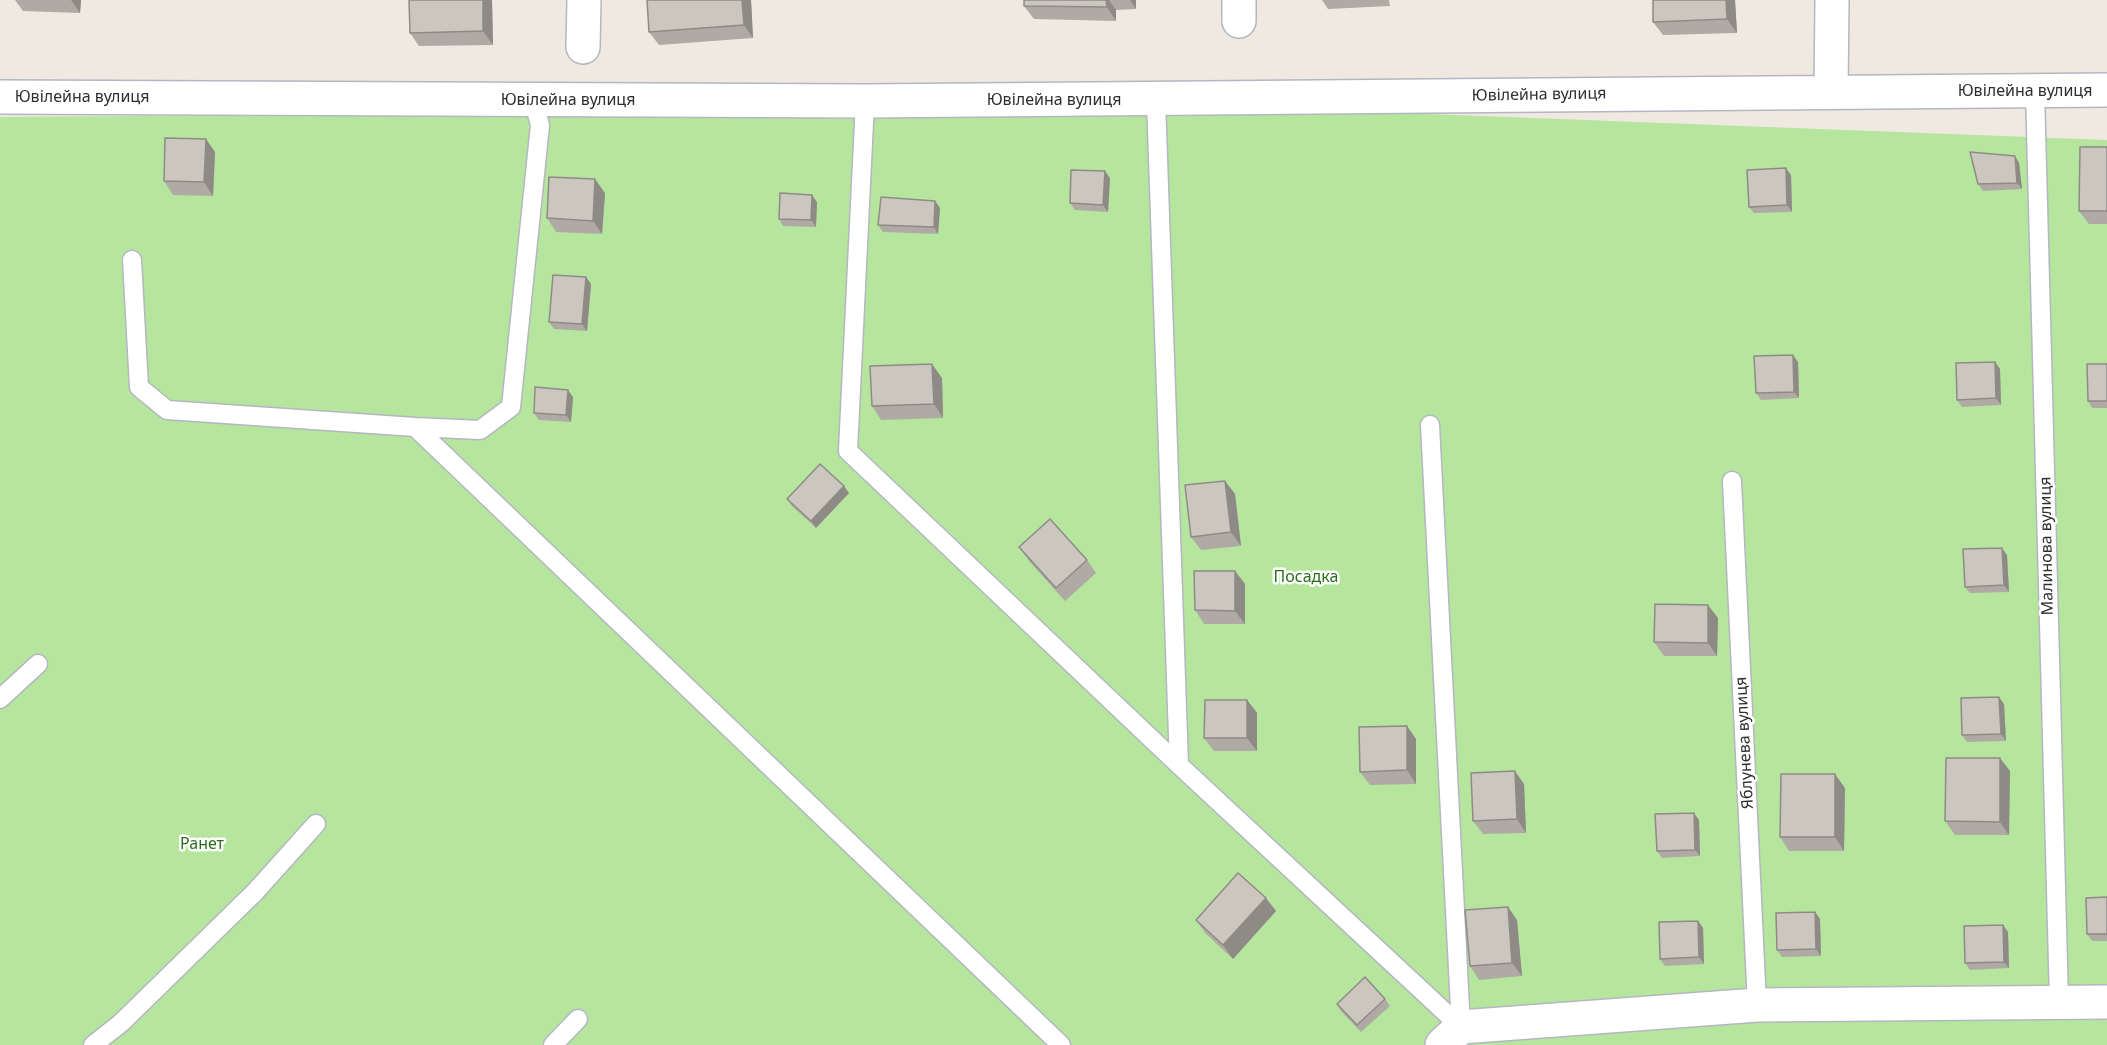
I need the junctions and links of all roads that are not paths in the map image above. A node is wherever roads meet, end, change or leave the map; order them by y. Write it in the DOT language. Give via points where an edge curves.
graph roads {
  1 [pos="584,0"];
  2 [pos="1832,0"];
  3 [pos="583,47"];
  4 [pos="2107,90"];
  5 [pos="2035,91"];
  6 [pos="1831,92"];
  7 [pos="0,97"];
  8 [pos="533,99"];
  9 [pos="1156,100"];
  10 [pos="865,101"];
  11 [pos="132,260"];
  12 [pos="1430,425"];
  13 [pos="415,427"];
  14 [pos="1732,481"];
  15 [pos="38,664"];
  16 [pos="0,699"];
  17 [pos="1179,765"];
  18 [pos="316,824"];
  19 [pos="2059,1002"];
  20 [pos="2107,1002"];
  21 [pos="1757,1005"];
  22 [pos="578,1019"];
  23 [pos="1452,1036"];
  24 [pos="93,1045"];
  25 [pos="553,1045"];
  26 [pos="1061,1045"];
  1 -- 3 [label="street"];
  2 -- 6 [label="street"];
  4 -- 5 [label="street, Ювілейна вулиця"];
  5 -- 6 [label="street, Ювілейна вулиця"];
  5 -- 19 [label="lane, Малинова вулиця"];
  6 -- 9 [label="street, Ювілейна вулиця"];
  7 -- 8 [label="street, Ювілейна вулиця"];
  8 -- 10 [label="street, Ювілейна вулиця"];
  8 -- 13 [label="lane" via="540,125 511,406 480,430"];
  9 -- 10 [label="street, Ювілейна вулиця"];
  9 -- 17 [label="lane"];
  10 -- 17 [label="lane" via="848,451"];
  11 -- 13 [label="lane" via="139,387 167,410"];
  12 -- 23 [label="lane"];
  13 -- 26 [label="lane"];
  14 -- 21 [label="lane, Яблунева вулиця"];
  15 -- 16 [label="lane"];
  17 -- 23 [label="lane"];
  18 -- 24 [label="lane" via="255,892 121,1023"];
  19 -- 20 [label="street"];
  19 -- 21 [label="street"];
  21 -- 23 [label="street"];
  22 -- 25 [label="lane"];
}
